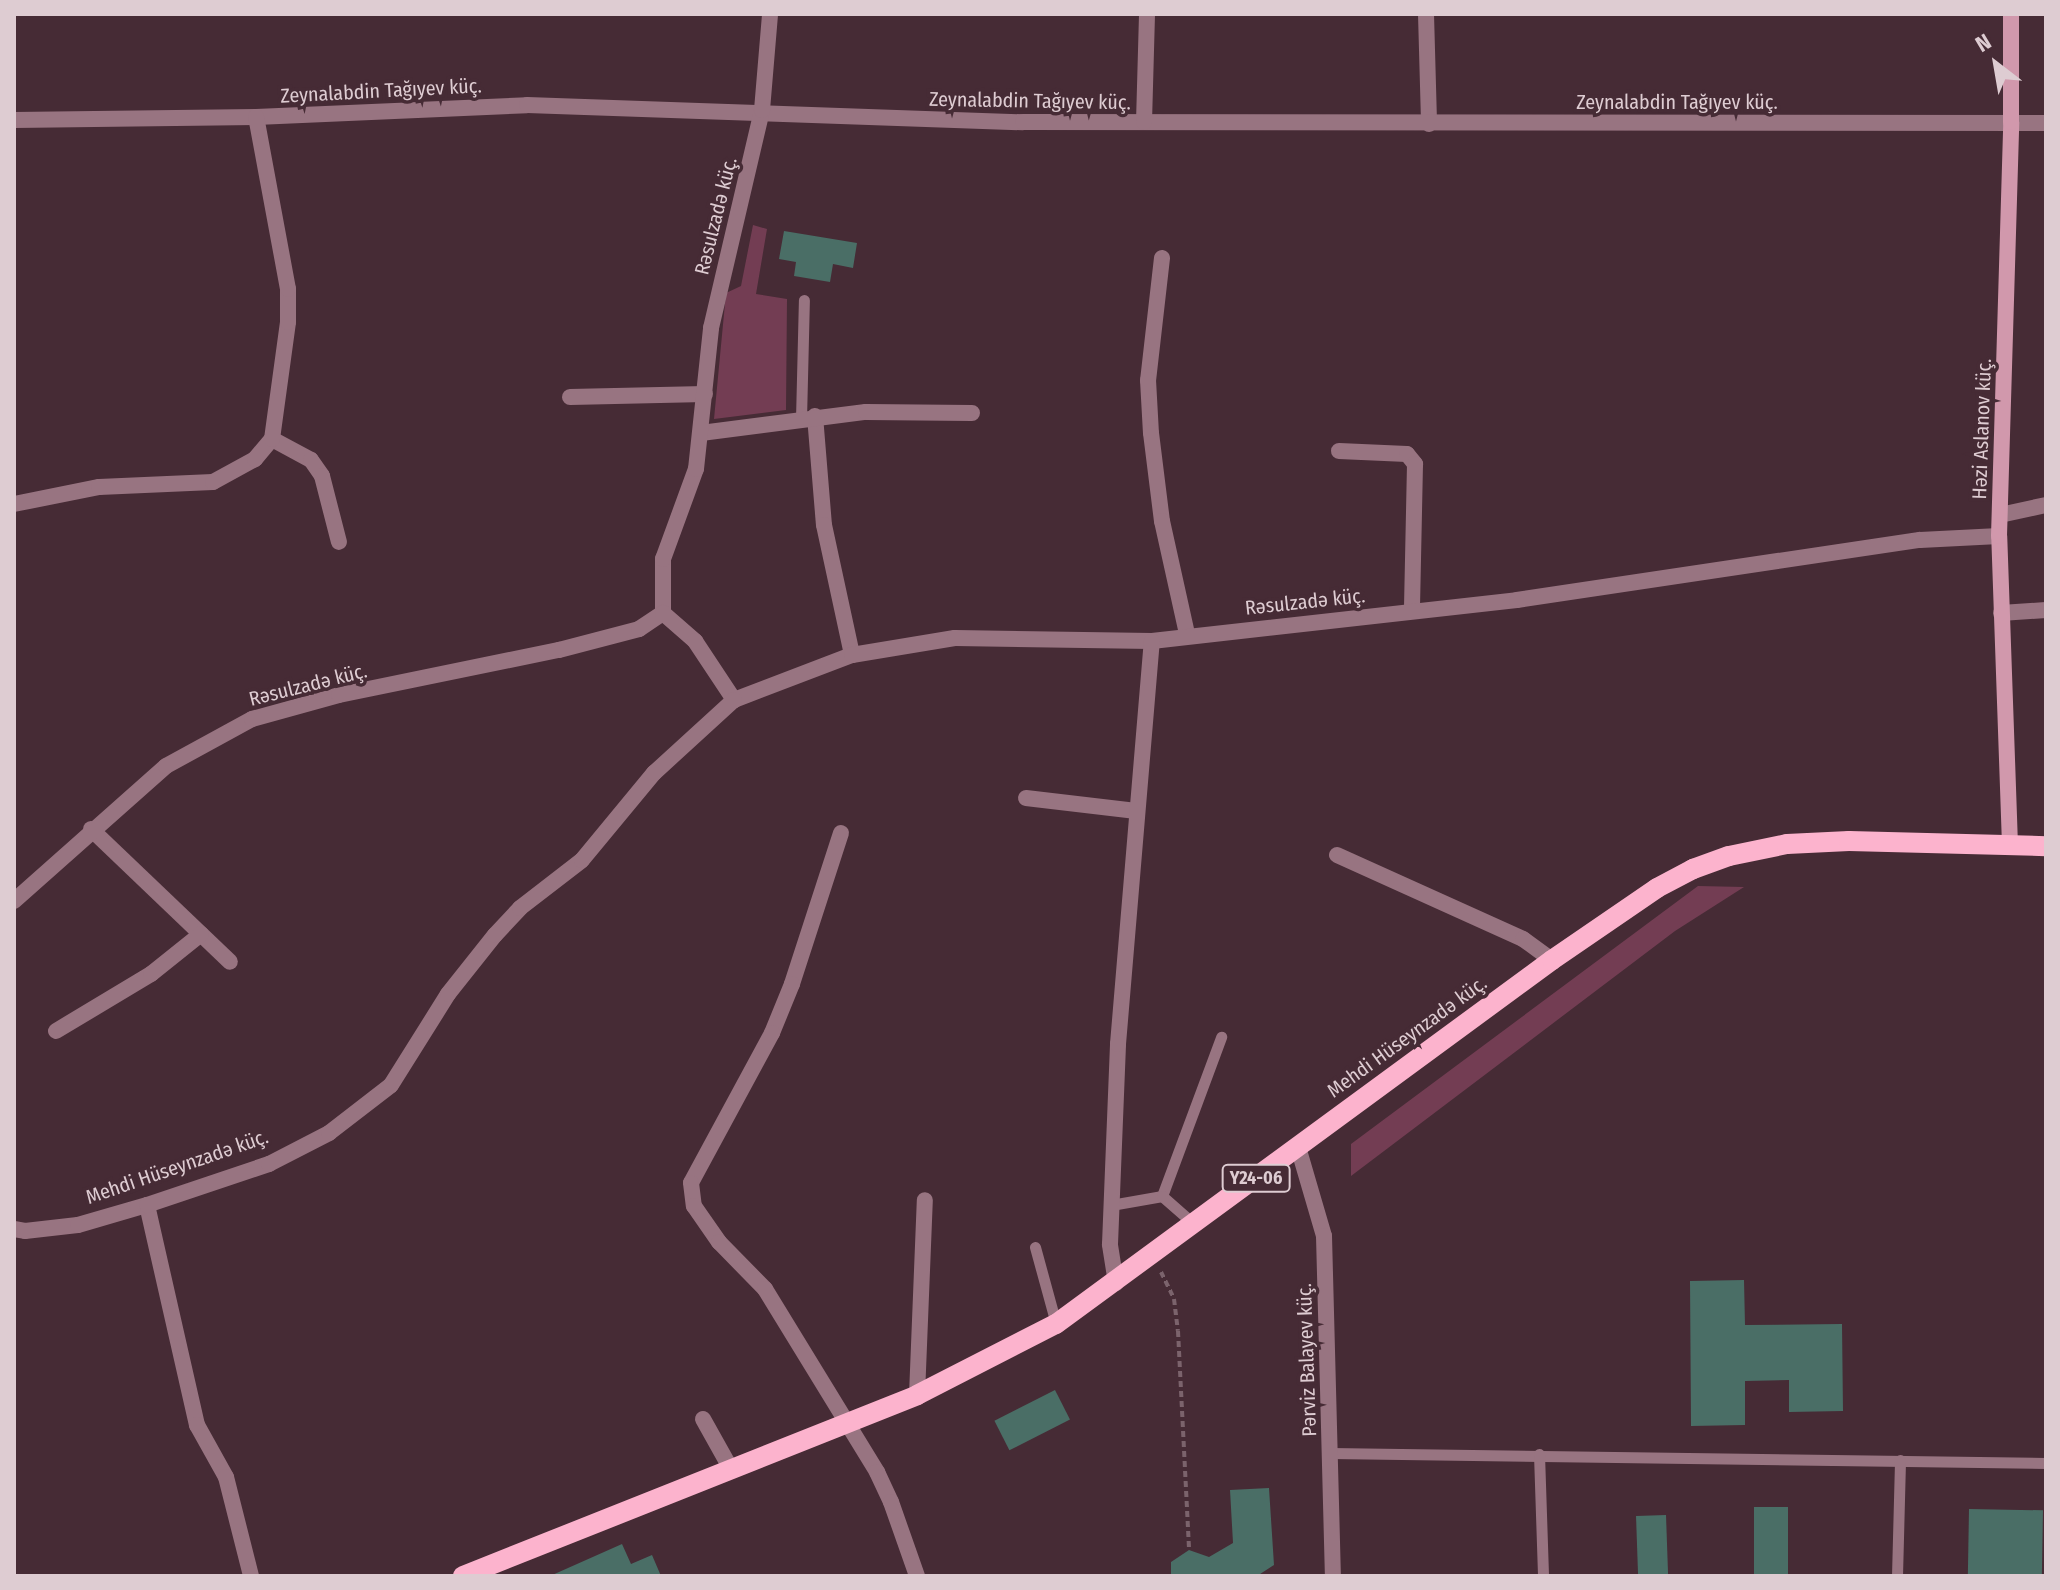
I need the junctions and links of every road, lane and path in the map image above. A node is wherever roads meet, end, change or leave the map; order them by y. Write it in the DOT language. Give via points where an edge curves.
graph roads {
  1 [pos="770,14"];
  2 [pos="1147,14"];
  3 [pos="1426,14"];
  4 [pos="2011,14"];
  5 [pos="762,110"];
  6 [pos="256,117"];
  7 [pos="14,120"];
  8 [pos="1144,122"];
  9 [pos="2011,122"];
  10 [pos="2046,123"];
  11 [pos="1429,124"];
  12 [pos="1162,258"];
  13 [pos="804,300"];
  14 [pos="705,394"];
  15 [pos="570,397"];
  16 [pos="972,413"];
  17 [pos="808,418"];
  18 [pos="701,433"];
  19 [pos="272,439"];
  20 [pos="1339,451"];
  21 [pos="14,504"];
  22 [pos="2046,505"];
  23 [pos="2000,515"];
  24 [pos="1999,536"];
  25 [pos="339,542"];
  26 [pos="2046,610"];
  27 [pos="1412,611"];
  28 [pos="663,613"];
  29 [pos="2001,613"];
  30 [pos="1187,634"];
  31 [pos="1152,641"];
  32 [pos="852,655"];
  33 [pos="734,700"];
  34 [pos="1026,798"];
  35 [pos="1136,811"];
  36 [pos="91,829"];
  37 [pos="841,833"];
  38 [pos="2010,845"];
  39 [pos="2046,846"];
  40 [pos="1337,855"];
  41 [pos="14,901"];
  42 [pos="201,934"];
  43 [pos="1552,960"];
  44 [pos="230,962"];
  45 [pos="56,1031"];
  46 [pos="1221,1037"];
  47 [pos="1298,1147"];
  48 [pos="1162,1196"];
  49 [pos="925,1200"];
  50 [pos="147,1205"];
  51 [pos="1111,1205"];
  52 [pos="1194,1224"];
  53 [pos="14,1229"];
  54 [pos="1035,1247"];
  55 [pos="1152,1256"];
  56 [pos="1116,1283"];
  57 [pos="1056,1324"];
  58 [pos="917,1395"];
  59 [pos="703,1419"];
  60 [pos="846,1424"];
  61 [pos="1330,1453"];
  62 [pos="1539,1454"];
  63 [pos="1900,1460"];
  64 [pos="2046,1463"];
  65 [pos="731,1469"];
  66 [pos="1189,1550"];
  67 [pos="251,1576"];
  68 [pos="463,1576"];
  69 [pos="917,1576"];
  70 [pos="1333,1576"];
  71 [pos="1543,1576"];
  72 [pos="1897,1576"];
  1 -- 5 [label="street, Rəsulzadə küç."];
  2 -- 8 [label="street"];
  3 -- 11 [label="street"];
  4 -- 9 [label="main road, Həzi Aslanov küç."];
  5 -- 6 [label="street, Zeynalabdin Tağıyev küç." via="527,105"];
  5 -- 8 [label="street, Zeynalabdin Tağıyev küç." via="933,120"];
  5 -- 14 [label="street, Rəsulzadə küç." via="716,298"];
  6 -- 7 [label="street, Zeynalabdin Tağıyev küç."];
  6 -- 19 [label="street" via="288,289"];
  8 -- 11 [label="street, Zeynalabdin Tağıyev küç."];
  9 -- 10 [label="street, Zeynalabdin Tağıyev küç."];
  9 -- 11 [label="street, Zeynalabdin Tağıyev küç."];
  9 -- 23 [label="main road, Həzi Aslanov küç."];
  12 -- 30 [label="street" via="1148,380 1151,433 1162,521"];
  13 -- 17 [label="lane"];
  14 -- 15 [label="street"];
  14 -- 18 [label="street, Rəsulzadə küç."];
  16 -- 17 [label="street" via="866,412"];
  17 -- 18 [label="street"];
  17 -- 32 [label="street"];
  18 -- 28 [label="street, Rəsulzadə küç." via="696,469 663,559"];
  19 -- 21 [label="street" via="255,459 213,482 99,487"];
  19 -- 25 [label="street" via="311,460 322,476"];
  20 -- 27 [label="street" via="1407,454 1415,464"];
  22 -- 23 [label="street"];
  23 -- 24 [label="main road, Həzi Aslanov küç."];
  24 -- 27 [label="street, Rəsulzadə küç." via="1920,540"];
  24 -- 29 [label="main road, Həzi Aslanov küç."];
  26 -- 29 [label="street"];
  27 -- 30 [label="street, Rəsulzadə küç."];
  28 -- 33 [label="street" via="695,641"];
  28 -- 36 [label="street, Rəsulzadə küç." via="639,629 559,650 339,695 252,719 166,766"];
  29 -- 38 [label="main road, Həzi Aslanov küç."];
  30 -- 31 [label="street, Rəsulzadə küç."];
  31 -- 32 [label="street, Rəsulzadə küç." via="955,638"];
  31 -- 35 [label="street"];
  32 -- 33 [label="street, Rəsulzadə küç."];
  33 -- 50 [label="street, Mehdi Hüseynzadə küç." via="654,773 582,860 520,908 495,935 448,994 391,1085 329,1133 269,1164"];
  34 -- 35 [label="street"];
  35 -- 51 [label="street"];
  36 -- 41 [label="street, Rəsulzadə küç."];
  36 -- 42 [label="street"];
  37 -- 60 [label="street" via="772,1033 691,1183 694,1206 719,1242 765,1289"];
  38 -- 39 [label="main road, Mehdi Hüseynzadə küç. / Y24-06"];
  38 -- 43 [label="main road, Mehdi Hüseynzadə küç. / Y24-06" via="1849,841 1787,844 1729,856 1657,888"];
  40 -- 43 [label="street" via="1523,939"];
  42 -- 44 [label="street"];
  42 -- 45 [label="street" via="151,974"];
  43 -- 47 [label="main road, Mehdi Hüseynzadə küç. / Y24-06"];
  46 -- 48 [label="lane"];
  47 -- 52 [label="main road, Mehdi Hüseynzadə küç. / Y24-06"];
  47 -- 61 [label="street, Pərviz Balayev küç." via="1324,1236"];
  48 -- 51 [label="lane"];
  48 -- 52 [label="lane"];
  49 -- 58 [label="street"];
  50 -- 53 [label="street, Mehdi Hüseynzadə küç." via="78,1225"];
  50 -- 67 [label="street" via="197,1425 226,1477"];
  51 -- 56 [label="street"];
  52 -- 55 [label="main road, Mehdi Hüseynzadə küç. / Y24-06"];
  54 -- 57 [label="lane"];
  55 -- 56 [label="main road, Mehdi Hüseynzadə küç. / Y24-06"];
  55 -- 66 [label="path" via="1174,1299 1177,1321"];
  56 -- 57 [label="main road, Mehdi Hüseynzadə küç. / Y24-06"];
  57 -- 58 [label="main road, Mehdi Hüseynzadə küç. / Y24-06"];
  58 -- 60 [label="main road, Mehdi Hüseynzadə küç. / Y24-06"];
  59 -- 65 [label="street"];
  60 -- 65 [label="main road, Mehdi Hüseynzadə küç. / Y24-06"];
  60 -- 69 [label="street" via="891,1502"];
  61 -- 62 [label="lane"];
  61 -- 70 [label="street, Pərviz Balayev küç."];
  62 -- 63 [label="lane"];
  62 -- 71 [label="lane"];
  63 -- 64 [label="lane"];
  63 -- 72 [label="lane"];
  65 -- 68 [label="main road, Mehdi Hüseynzadə küç. / Y24-06"];
}
